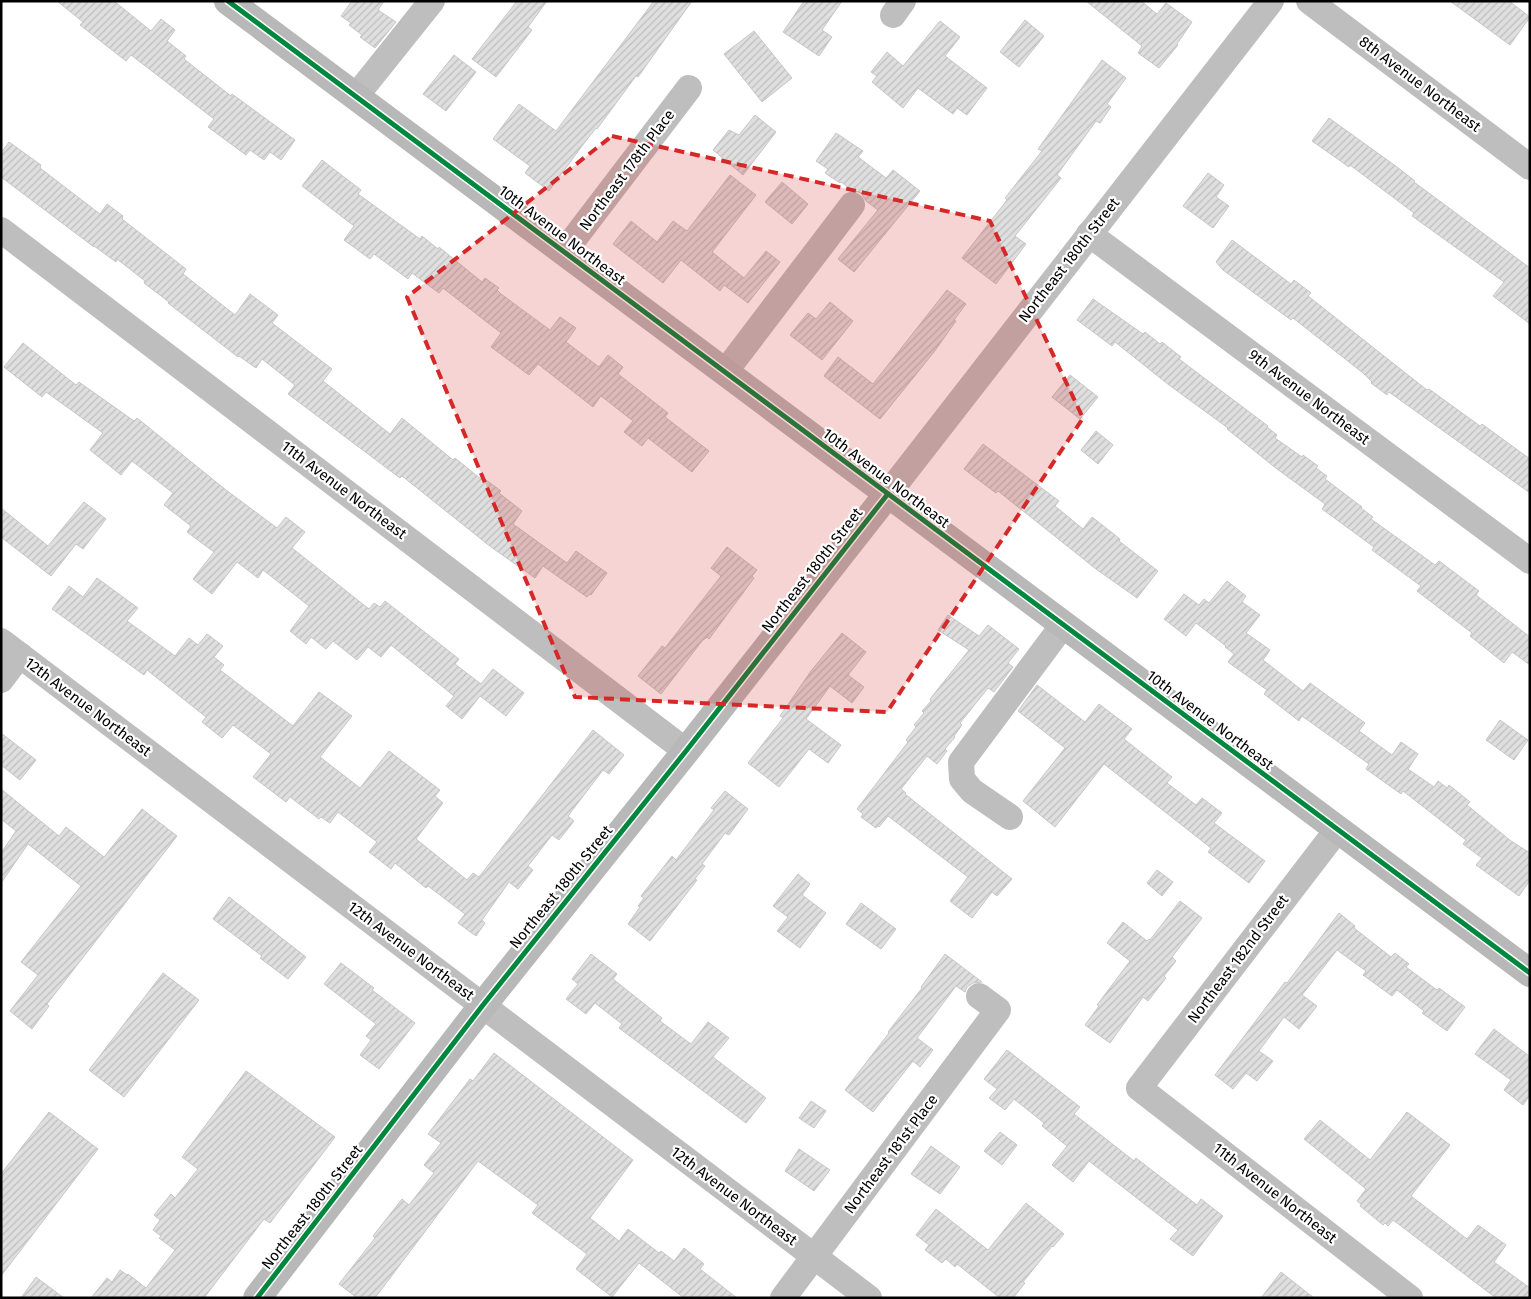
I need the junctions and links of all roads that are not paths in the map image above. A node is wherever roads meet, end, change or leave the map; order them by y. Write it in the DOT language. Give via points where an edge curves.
graph roads {
  1 [pos="228,1"];
  2 [pos="432,1"];
  3 [pos="1271,1"];
  4 [pos="1309,1"];
  5 [pos="689,88"];
  6 [pos="356,96"];
  7 [pos="1530,167"];
  8 [pos="852,205"];
  9 [pos="1,230"];
  10 [pos="1089,234"];
  11 [pos="564,252"];
  12 [pos="725,372"];
  13 [pos="888,495"];
  14 [pos="1530,561"];
  15 [pos="1063,625"];
  16 [pos="11,648"];
  17 [pos="1,680"];
  18 [pos="686,751"];
  19 [pos="1010,817"];
  20 [pos="1337,830"];
  21 [pos="1530,973"];
  22 [pos="989,1003"];
  23 [pos="483,1005"];
  24 [pos="1140,1088"];
  25 [pos="814,1256"];
  26 [pos="257,1298"];
  27 [pos="783,1298"];
  28 [pos="869,1298"];
  29 [pos="1410,1298"];
  1 -- 6 [label="street, 10th Avenue Northeast"];
  2 -- 6 [label="street"];
  3 -- 10 [label="street, Northeast 180th Street"];
  4 -- 7 [label="street, 8th Avenue Northeast"];
  5 -- 11 [label="street, Northeast 178th Place"];
  6 -- 11 [label="street, 10th Avenue Northeast"];
  8 -- 12 [label="street"];
  9 -- 18 [label="street, 11th Avenue Northeast"];
  10 -- 13 [label="street, Northeast 180th Street"];
  10 -- 14 [label="street, 9th Avenue Northeast"];
  11 -- 12 [label="street, 10th Avenue Northeast"];
  12 -- 13 [label="street, 10th Avenue Northeast"];
  13 -- 15 [label="street, 10th Avenue Northeast"];
  13 -- 18 [label="street, Northeast 180th Street"];
  15 -- 19 [label="street" via="961,762 962,778 972,791"];
  15 -- 20 [label="street, 10th Avenue Northeast"];
  16 -- 17 [label="street"];
  16 -- 23 [label="street, 12th Avenue Northeast"];
  18 -- 23 [label="street, Northeast 180th Street"];
  20 -- 21 [label="street, 10th Avenue Northeast"];
  20 -- 24 [label="street, Northeast 182nd Street"];
  22 -- 25 [label="street, Northeast 181st Place"];
  23 -- 25 [label="street, 12th Avenue Northeast"];
  23 -- 26 [label="street, Northeast 180th Street"];
  24 -- 29 [label="street, 11th Avenue Northeast"];
  25 -- 27 [label="street, Northeast 181st Place"];
  25 -- 28 [label="street, 12th Avenue Northeast"];
}
